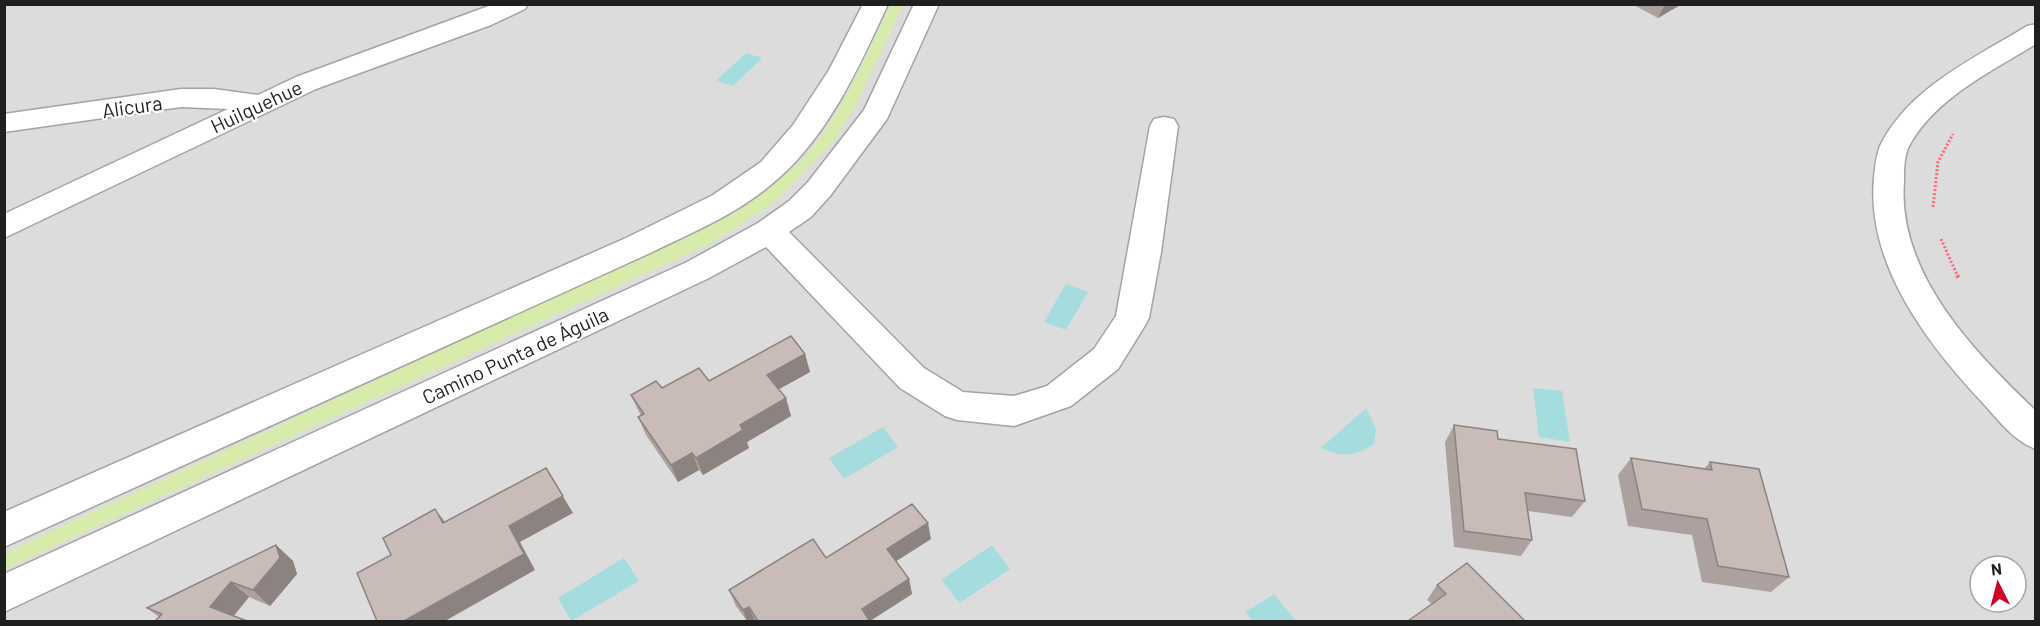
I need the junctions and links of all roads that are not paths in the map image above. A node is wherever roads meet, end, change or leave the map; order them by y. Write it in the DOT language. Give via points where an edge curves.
graph roads {
  1 [pos="516,4"];
  2 [pos="876,4"];
  3 [pos="927,4"];
  4 [pos="2036,32"];
  5 [pos="259,104"];
  6 [pos="4,123"];
  7 [pos="1164,126"];
  8 [pos="4,227"];
  9 [pos="769,231"];
  10 [pos="2036,434"];
  11 [pos="4,530"];
  12 [pos="4,594"];
  1 -- 5 [label="street, Huilquehue" via="482,20 352,64"];
  2 -- 11 [label="street" via="840,77 809,125 770,170 719,205 637,246"];
  3 -- 9 [label="street, Camino Punta de Águila" via="877,113 800,209"];
  4 -- 10 [label="street" via="1942,91 1916,116 1894,147 1886,182 1888,217 1899,256 1923,300 1997,397"];
  5 -- 6 [label="street, Alicura" via="181,98"];
  5 -- 8 [label="street, Huilquehue"];
  7 -- 9 [label="street" via="1132,318 1106,359 1087,374 1059,396 1014,411 957,406 912,378"];
  9 -- 12 [label="street, Camino Punta de Águila" via="687,275"];
}
